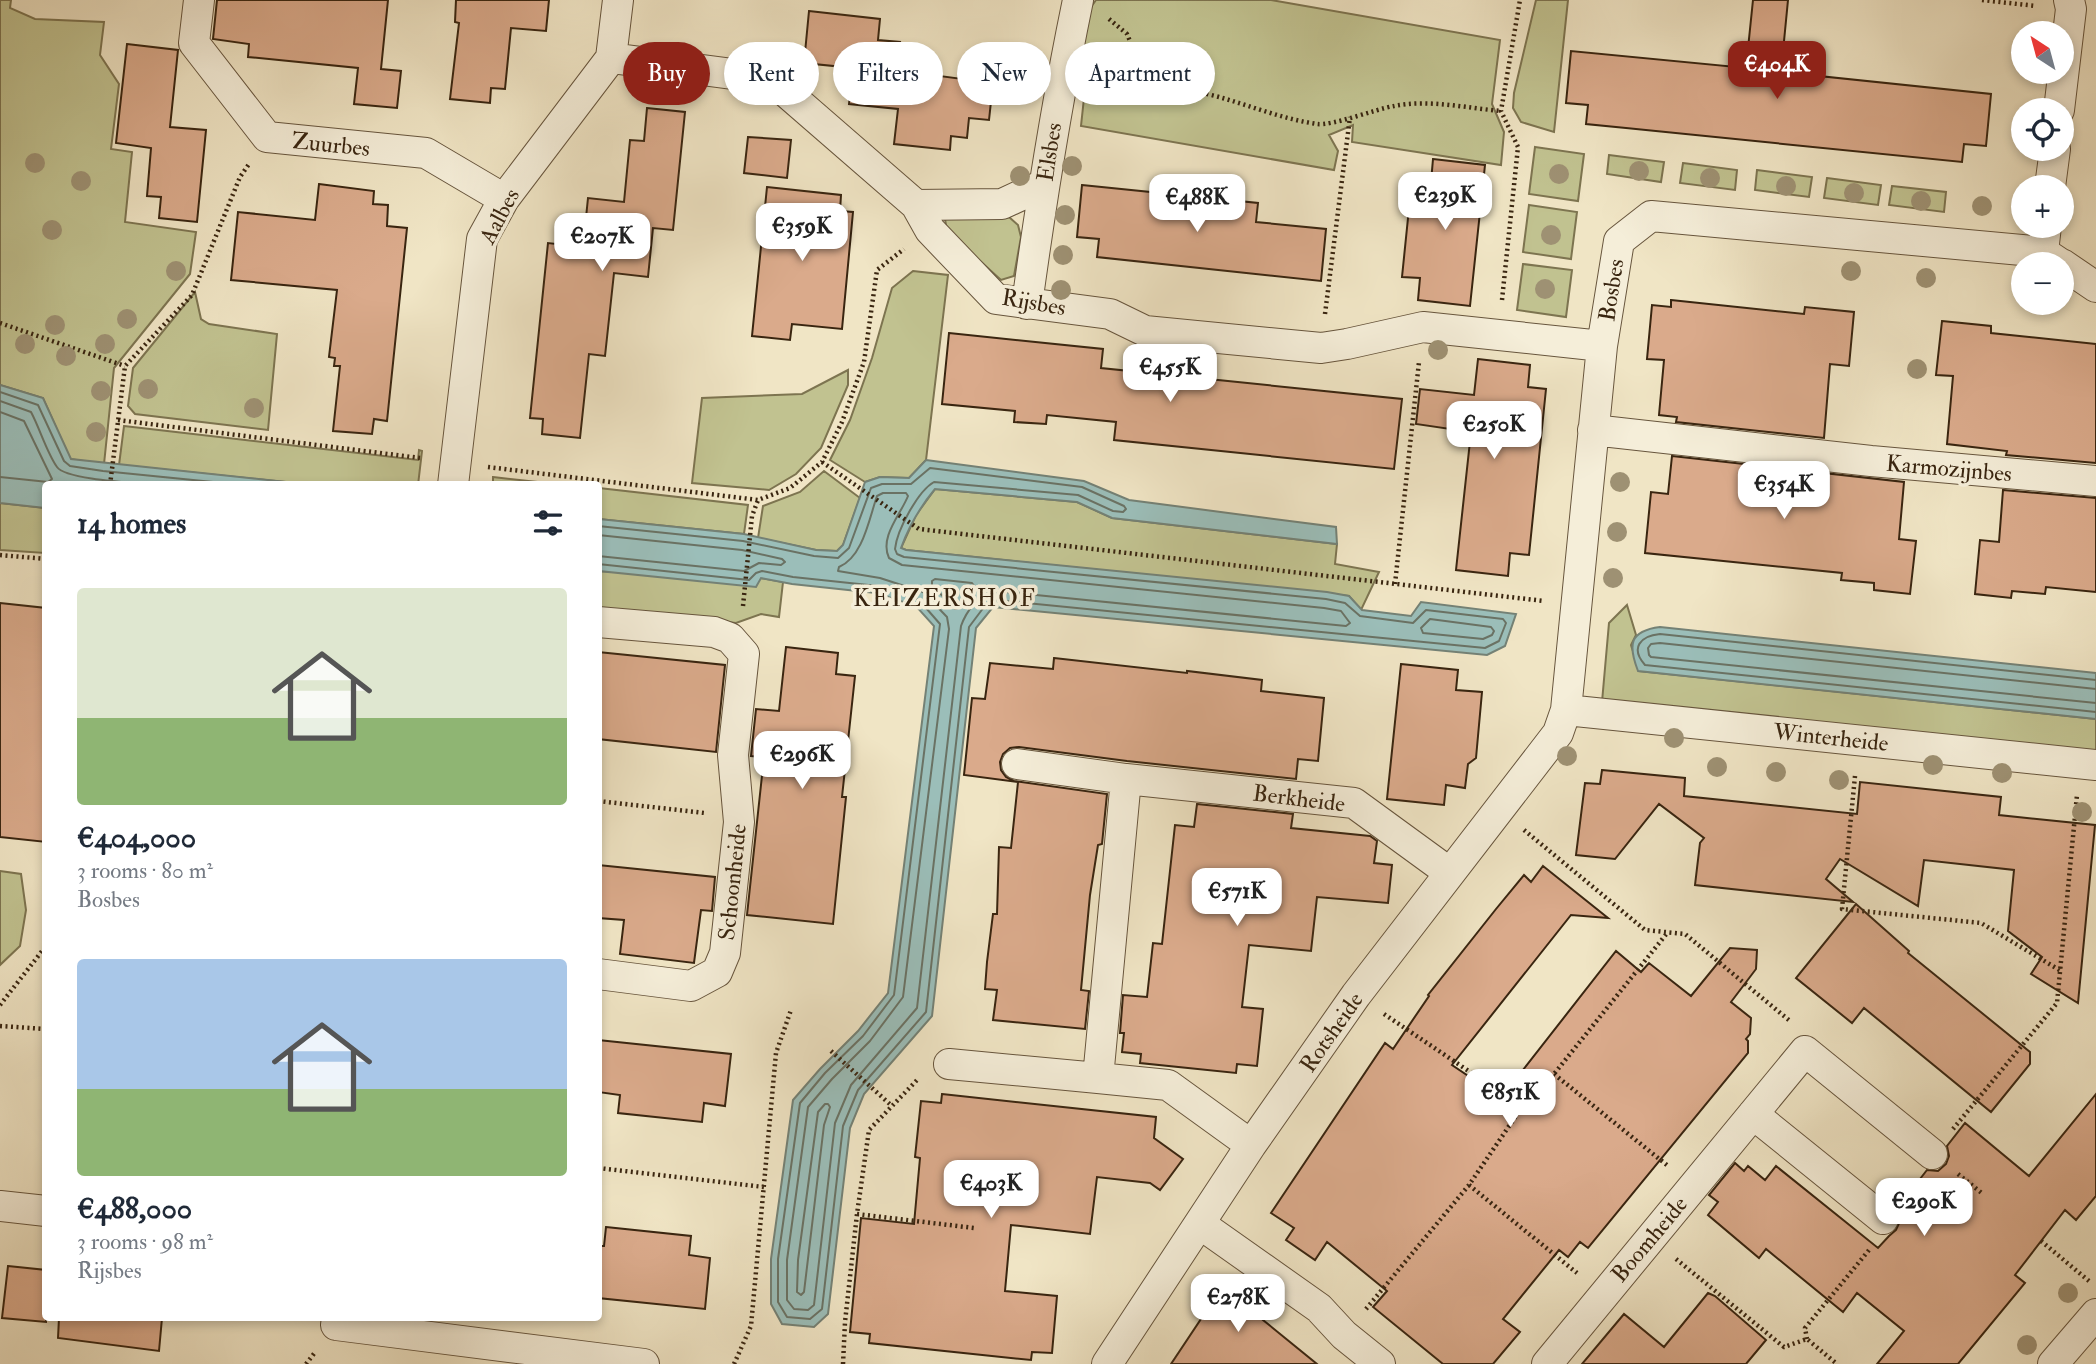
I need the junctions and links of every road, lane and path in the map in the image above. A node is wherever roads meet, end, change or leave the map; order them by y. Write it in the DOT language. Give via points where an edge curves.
graph roads {
  1 [pos="199,0"];
  2 [pos="618,0"];
  3 [pos="1078,0"];
  4 [pos="1520,0"];
  5 [pos="1982,0"];
  6 [pos="2070,5"];
  7 [pos="1107,17"];
  8 [pos="1130,42"];
  9 [pos="611,58"];
  10 [pos="1060,86"];
  11 [pos="1065,86"];
  12 [pos="1215,96"];
  13 [pos="2060,98"];
  14 [pos="1501,111"];
  15 [pos="1350,117"];
  16 [pos="268,137"];
  17 [pos="1043,186"];
  18 [pos="504,199"];
  19 [pos="923,218"];
  20 [pos="2053,252"];
  21 [pos="2074,269"];
  22 [pos="2096,287"];
  23 [pos="1027,304"];
  24 [pos="0,323"];
  25 [pos="1423,327"];
  26 [pos="1498,335"];
  27 [pos="1602,346"];
  28 [pos="1321,348"];
  29 [pos="125,366"];
  30 [pos="118,419"];
  31 [pos="1593,430"];
  32 [pos="822,462"];
  33 [pos="454,474"];
  34 [pos="110,481"];
  35 [pos="536,481"];
  36 [pos="2096,481"];
  37 [pos="602,487"];
  38 [pos="758,500"];
  39 [pos="0,555"];
  40 [pos="42,559"];
  41 [pos="1395,584"];
  42 [pos="743,600"];
  43 [pos="1577,605"];
  44 [pos="602,622"];
  45 [pos="1566,710"];
  46 [pos="1859,740"];
  47 [pos="1017,764"];
  48 [pos="2088,764"];
  49 [pos="1126,779"];
  50 [pos="602,801"];
  51 [pos="1499,810"];
  52 [pos="739,817"];
  53 [pos="1450,873"];
  54 [pos="1668,932"];
  55 [pos="42,951"];
  56 [pos="2061,971"];
  57 [pos="602,975"];
  58 [pos="1356,995"];
  59 [pos="0,1005"];
  60 [pos="791,1010"];
  61 [pos="0,1026"];
  62 [pos="42,1029"];
  63 [pos="831,1051"];
  64 [pos="1805,1051"];
  65 [pos="949,1064"];
  66 [pos="1554,1074"];
  67 [pos="1098,1078"];
  68 [pos="892,1106"];
  69 [pos="1522,1107"];
  70 [pos="1753,1114"];
  71 [pos="1251,1145"];
  72 [pos="1932,1154"];
  73 [pos="602,1168"];
  74 [pos="1469,1185"];
  75 [pos="764,1186"];
  76 [pos="1693,1186"];
  77 [pos="0,1206"];
  78 [pos="42,1211"];
  79 [pos="857,1214"];
  80 [pos="1883,1219"];
  81 [pos="1200,1224"];
  82 [pos="974,1228"];
  83 [pos="1651,1239"];
  84 [pos="2041,1241"];
  85 [pos="2096,1287"];
  86 [pos="1603,1294"];
  87 [pos="2096,1314"];
  88 [pos="337,1321"];
  89 [pos="1344,1335"];
  90 [pos="1807,1339"];
  91 [pos="582,1360"];
  92 [pos="644,1364"];
  93 [pos="734,1364"];
  94 [pos="843,1364"];
  95 [pos="1107,1364"];
  96 [pos="1380,1364"];
  97 [pos="1547,1364"];
  98 [pos="1837,1364"];
  99 [pos="2053,1364"];
  1 -- 16 [label="street, Zuurbes" via="194,43"];
  2 -- 9 [label="street"];
  3 -- 10 [label="street, Elsbes"];
  4 -- 14 [label="path"];
  5 -- 6 [label="path"];
  6 -- 13 [label="street"];
  7 -- 8 [label="path"];
  9 -- 18 [label="street, Aalbes"];
  9 -- 19 [label="street, Rijsbes" via="771,79"];
  10 -- 11 [label="path"];
  10 -- 17 [label="street, Elsbes"];
  12 -- 15 [label="path" via="1320,125"];
  14 -- 15 [label="path" via="1418,103"];
  14 -- 26 [label="path" via="1518,147"];
  15 -- 28 [label="path"];
  16 -- 18 [label="street, Zuurbes" via="426,153"];
  16 -- 29 [label="path" via="240,177 192,295"];
  17 -- 19 [label="street" via="1002,204"];
  17 -- 23 [label="street, Elsbes"];
  18 -- 33 [label="street, Aalbes" via="482,239"];
  19 -- 23 [label="street, Rijsbes" via="996,299"];
  19 -- 32 [label="path" via="877,270 864,362"];
  20 -- 27 [label="street, Bosbes" via="1651,216 1619,241"];
  21 -- 22 [label="street, Bosbes"];
  23 -- 28 [label="street, Rijsbes" via="1110,314 1146,331"];
  24 -- 29 [label="path"];
  25 -- 26 [label="street, Rijsbes"];
  25 -- 28 [label="street, Rijsbes"];
  25 -- 41 [label="path"];
  26 -- 27 [label="street, Rijsbes"];
  27 -- 31 [label="street, Bosbes"];
  29 -- 30 [label="path"];
  30 -- 33 [label="path"];
  30 -- 34 [label="path"];
  31 -- 36 [label="street, Karmozijnbes"];
  31 -- 43 [label="street, Bosbes"];
  32 -- 38 [label="path" via="790,488"];
  32 -- 41 [label="path" via="919,529"];
  33 -- 35 [label="path"];
  37 -- 38 [label="path"];
  38 -- 42 [label="path" via="752,516"];
  39 -- 40 [label="path"];
  41 -- 43 [label="path"];
  43 -- 45 [label="street, Bosbes"];
  44 -- 52 [label="street, Schoonheide" via="715,632 744,654 733,755"];
  45 -- 46 [label="street, Winterheide"];
  45 -- 51 [label="street, Rotsheide" via="1558,733"];
  46 -- 48 [label="street, Winterheide"];
  46 -- 56 [label="path" via="1842,909 1981,923"];
  47 -- 49 [label="street, Berkheide"];
  48 -- 56 [label="path"];
  49 -- 53 [label="street, Berkheide" via="1354,803"];
  49 -- 67 [label="street"];
  50 -- 52 [label="path"];
  51 -- 53 [label="street, Rotsheide"];
  51 -- 54 [label="path" via="1645,930"];
  52 -- 57 [label="street, Schoonheide" via="724,953 717,972 691,986"];
  53 -- 58 [label="street, Rotsheide"];
  54 -- 64 [label="path" via="1685,934 1802,1031"];
  54 -- 66 [label="path"];
  55 -- 59 [label="path"];
  56 -- 72 [label="path" via="2057,1003"];
  58 -- 69 [label="path"];
  58 -- 71 [label="street, Rotsheide"];
  60 -- 75 [label="path" via="776,1053"];
  61 -- 62 [label="path"];
  63 -- 68 [label="path"];
  64 -- 70 [label="street, Boomheide"];
  64 -- 72 [label="street"];
  65 -- 67 [label="street"];
  65 -- 68 [label="path" via="929,1068"];
  66 -- 69 [label="path"];
  66 -- 76 [label="path"];
  67 -- 71 [label="street" via="1168,1085"];
  68 -- 79 [label="path" via="869,1130"];
  69 -- 74 [label="path"];
  70 -- 76 [label="street, Boomheide"];
  70 -- 80 [label="street"];
  71 -- 81 [label="street, Rotsheide"];
  73 -- 75 [label="path"];
  74 -- 86 [label="path"];
  74 -- 89 [label="path"];
  75 -- 93 [label="path" via="751,1325"];
  76 -- 83 [label="street, Boomheide"];
  77 -- 78 [label="street"];
  79 -- 82 [label="path"];
  79 -- 94 [label="path"];
  80 -- 90 [label="path" via="1881,1236 1805,1328"];
  81 -- 89 [label="street" via="1319,1308"];
  81 -- 95 [label="street, Rotsheide"];
  83 -- 86 [label="street, Boomheide"];
  83 -- 90 [label="path" via="1784,1347"];
  84 -- 85 [label="path"];
  86 -- 97 [label="street, Boomheide"];
  87 -- 99 [label="street"];
  88 -- 91 [label="street" via="336,1325"];
  89 -- 96 [label="street"];
  90 -- 98 [label="path"];
  91 -- 92 [label="street"];
}
